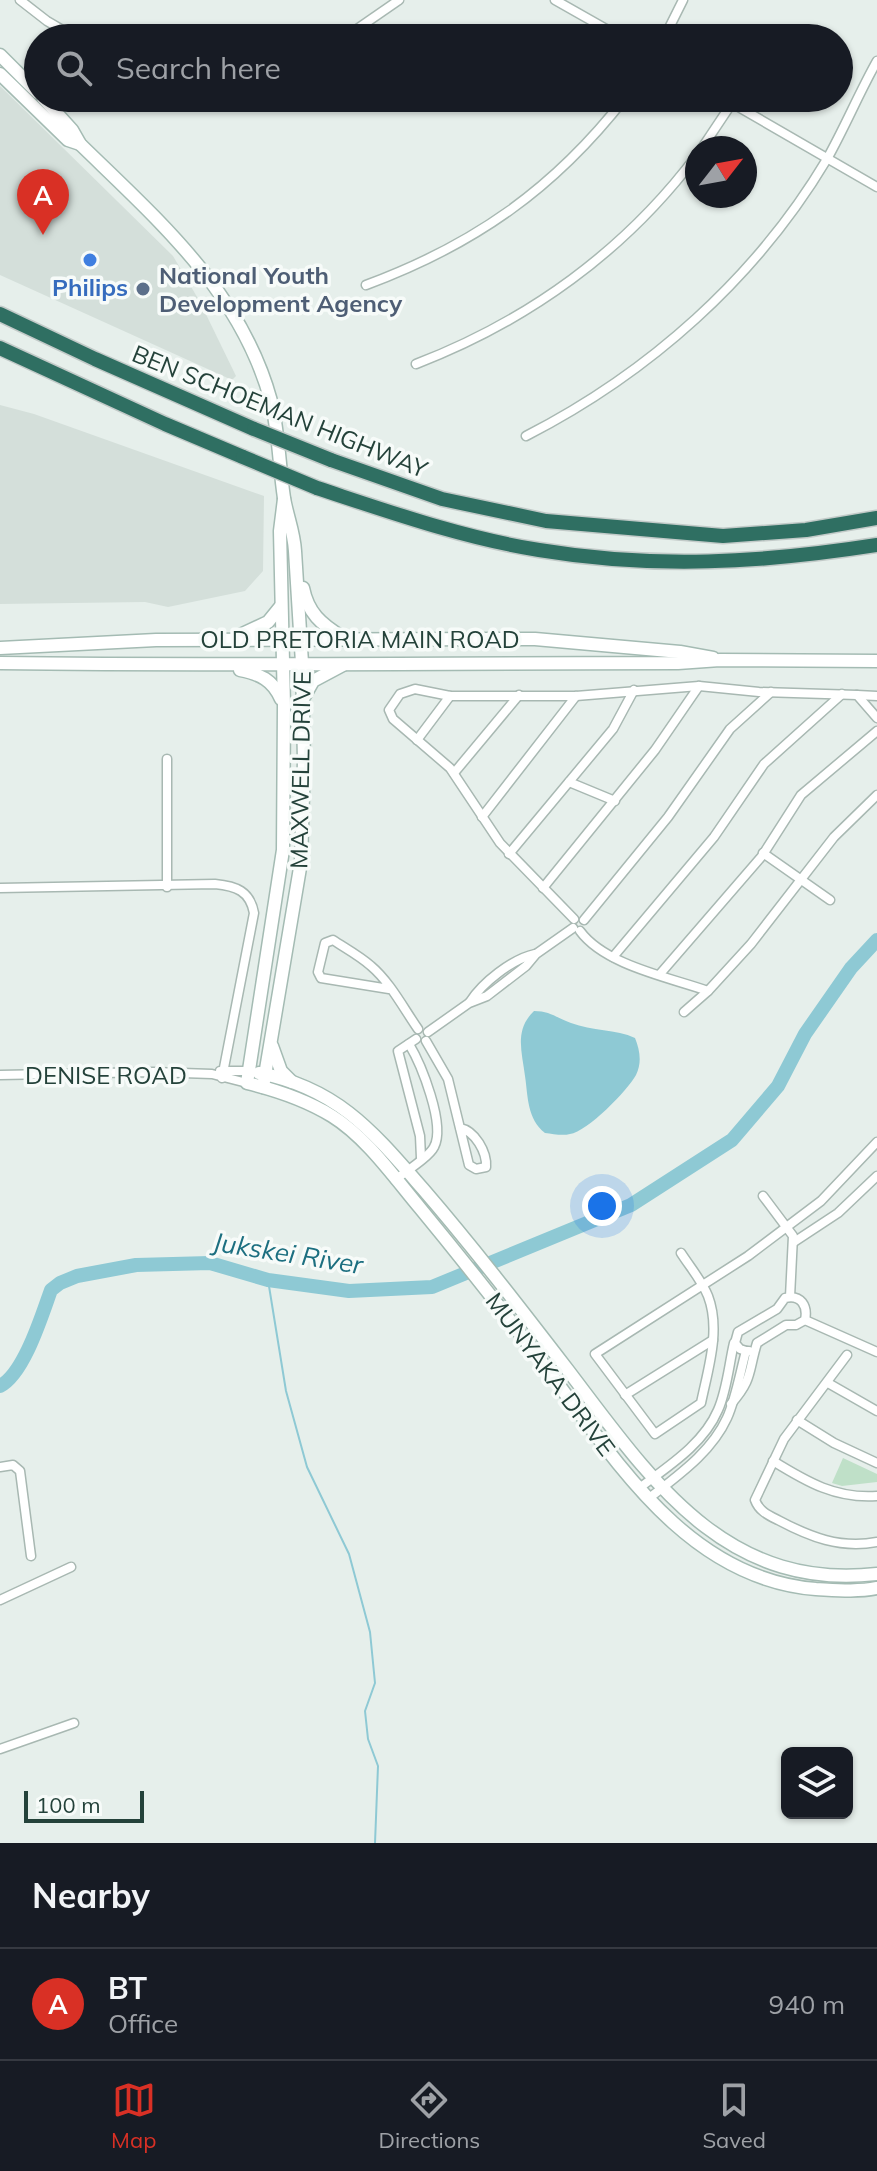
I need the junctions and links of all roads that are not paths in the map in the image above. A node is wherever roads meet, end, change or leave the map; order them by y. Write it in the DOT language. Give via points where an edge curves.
graph roads {
  1 [pos="20,0"];
  2 [pos="399,0"];
  3 [pos="555,0"];
  4 [pos="683,0"];
  5 [pos="52,24"];
  6 [pos="364,24"];
  7 [pos="597,24"];
  8 [pos="671,24"];
  9 [pos="0,55"];
  10 [pos="877,61"];
  11 [pos="0,74"];
  12 [pos="24,79"];
  13 [pos="24,97"];
  14 [pos="853,108"];
  15 [pos="39,112"];
  16 [pos="56,112"];
  17 [pos="614,112"];
  18 [pos="722,112"];
  19 [pos="748,112"];
  20 [pos="851,112"];
  21 [pos="708,136"];
  22 [pos="80,144"];
  23 [pos="827,158"];
  24 [pos="685,170"];
  25 [pos="877,187"];
  26 [pos="366,285"];
  27 [pos="0,314"];
  28 [pos="0,322"];
  29 [pos="0,348"];
  30 [pos="0,357"];
  31 [pos="95,359"];
  32 [pos="416,364"];
  33 [pos="79,385"];
  34 [pos="526,436"];
  35 [pos="284,499"];
  36 [pos="877,518"];
  37 [pos="877,545"];
  38 [pos="296,558"];
  39 [pos="281,605"];
  40 [pos="343,638"];
  41 [pos="281,639"];
  42 [pos="300,639"];
  43 [pos="228,640"];
  44 [pos="0,648"];
  45 [pos="720,660"];
  46 [pos="877,661"];
  47 [pos="0,663"];
  48 [pos="302,663"];
  49 [pos="350,663"];
  50 [pos="283,665"];
  51 [pos="219,666"];
  52 [pos="699,686"];
  53 [pos="634,690"];
  54 [pos="771,692"];
  55 [pos="842,694"];
  56 [pos="519,695"];
  57 [pos="857,695"];
  58 [pos="450,696"];
  59 [pos="576,696"];
  60 [pos="877,696"];
  61 [pos="302,700"];
  62 [pos="284,706"];
  63 [pos="877,718"];
  64 [pos="877,731"];
  65 [pos="417,740"];
  66 [pos="167,759"];
  67 [pos="454,773"];
  68 [pos="569,782"];
  69 [pos="877,795"];
  70 [pos="615,801"];
  71 [pos="482,817"];
  72 [pos="763,853"];
  73 [pos="509,854"];
  74 [pos="802,880"];
  75 [pos="167,887"];
  76 [pos="0,888"];
  77 [pos="543,888"];
  78 [pos="830,900"];
  79 [pos="578,925"];
  80 [pos="613,957"];
  81 [pos="660,974"];
  82 [pos="389,989"];
  83 [pos="708,991"];
  84 [pos="684,1012"];
  85 [pos="427,1036"];
  86 [pos="414,1037"];
  87 [pos="270,1039"];
  88 [pos="222,1074"];
  89 [pos="0,1075"];
  90 [pos="248,1077"];
  91 [pos="264,1080"];
  92 [pos="292,1083"];
  93 [pos="430,1099"];
  94 [pos="411,1102"];
  95 [pos="460,1128"];
  96 [pos="877,1142"];
  97 [pos="421,1158"];
  98 [pos="407,1170"];
  99 [pos="877,1176"];
  100 [pos="395,1180"];
  101 [pos="763,1196"];
  102 [pos="787,1225"];
  103 [pos="794,1242"];
  104 [pos="681,1253"];
  105 [pos="702,1285"];
  106 [pos="790,1297"];
  107 [pos="777,1309"];
  108 [pos="805,1320"];
  109 [pos="786,1325"];
  110 [pos="745,1329"];
  111 [pos="735,1339"];
  112 [pos="713,1340"];
  113 [pos="756,1345"];
  114 [pos="875,1349"];
  115 [pos="746,1351"];
  116 [pos="847,1355"];
  117 [pos="828,1383"];
  118 [pos="625,1395"];
  119 [pos="731,1404"];
  120 [pos="877,1411"];
  121 [pos="797,1420"];
  122 [pos="773,1461"];
  123 [pos="877,1463"];
  124 [pos="0,1467"];
  125 [pos="656,1484"];
  126 [pos="638,1489"];
  127 [pos="877,1496"];
  128 [pos="647,1499"];
  129 [pos="877,1542"];
  130 [pos="31,1556"];
  131 [pos="71,1567"];
  132 [pos="877,1574"];
  133 [pos="877,1588"];
  134 [pos="0,1600"];
  135 [pos="74,1723"];
  136 [pos="0,1749"];
  1 -- 5 [label="street"];
  2 -- 6 [label="street"];
  3 -- 7 [label="street"];
  4 -- 8 [label="street"];
  9 -- 12 [label="main road"];
  10 -- 14 [label="street"];
  11 -- 13 [label="main road, MAXWELL DRIVE"];
  15 -- 22 [label="main road, MAXWELL DRIVE" via="68,140"];
  16 -- 22 [label="main road, MAXWELL DRIVE"];
  17 -- 26 [label="street" via="570,162 507,214 434,258"];
  18 -- 21 [label="street"];
  19 -- 23 [label="street"];
  20 -- 23 [label="street"];
  22 -- 35 [label="main road, MAXWELL DRIVE" via="184,246 234,314 270,399"];
  23 -- 25 [label="street"];
  23 -- 34 [label="street" via="760,249 682,332 607,389"];
  24 -- 32 [label="street" via="631,231 556,292 476,338"];
  27 -- 31 [label="highway"];
  28 -- 31 [label="highway"];
  29 -- 33 [label="highway"];
  30 -- 33 [label="highway"];
  31 -- 36 [label="highway, BEN SCHOEMAN HIGHWAY, bridge" via="331,460 442,499 546,521 723,536"];
  33 -- 37 [label="highway, bridge" via="317,488 539,550 724,563"];
  35 -- 38 [label="main road, MAXWELL DRIVE"];
  35 -- 39 [label="main road, MAXWELL DRIVE"];
  38 -- 40 [label="main road" via="309,610"];
  38 -- 42 [label="main road, MAXWELL DRIVE"];
  39 -- 41 [label="main road, MAXWELL DRIVE"];
  39 -- 43 [label="main road" via="262,626"];
  40 -- 42 [label="main road, OLD PRETORIA MAIN ROAD"];
  40 -- 45 [label="main road, OLD PRETORIA MAIN ROAD" via="535,639"];
  41 -- 42 [label="main road, OLD PRETORIA MAIN ROAD"];
  41 -- 43 [label="main road, OLD PRETORIA MAIN ROAD"];
  41 -- 50 [label="main road, MAXWELL DRIVE"];
  42 -- 48 [label="main road, MAXWELL DRIVE"];
  43 -- 44 [label="main road, OLD PRETORIA MAIN ROAD"];
  45 -- 46 [label="main road, OLD PRETORIA MAIN ROAD"];
  45 -- 49 [label="main road, OLD PRETORIA MAIN ROAD"];
  47 -- 51 [label="main road, OLD PRETORIA MAIN ROAD"];
  48 -- 49 [label="main road, OLD PRETORIA MAIN ROAD"];
  48 -- 50 [label="main road, OLD PRETORIA MAIN ROAD"];
  48 -- 61 [label="main road, MAXWELL DRIVE"];
  49 -- 61 [label="main road" via="313,681"];
  50 -- 51 [label="main road, OLD PRETORIA MAIN ROAD"];
  50 -- 62 [label="main road, MAXWELL DRIVE"];
  51 -- 62 [label="main road" via="261,675"];
  52 -- 53 [label="street"];
  52 -- 54 [label="street"];
  52 -- 70 [label="street"];
  53 -- 59 [label="street"];
  53 -- 68 [label="street" via="613,729"];
  54 -- 55 [label="street"];
  54 -- 79 [label="street" via="730,729 668,817"];
  55 -- 57 [label="street"];
  55 -- 80 [label="street" via="764,764 714,837"];
  56 -- 58 [label="street"];
  56 -- 59 [label="street"];
  56 -- 67 [label="street"];
  57 -- 60 [label="street"];
  57 -- 63 [label="street"];
  58 -- 65 [label="street"];
  58 -- 65 [label="street" via="407,689 390,706 393,719"];
  59 -- 71 [label="street"];
  61 -- 87 [label="main road, MAXWELL DRIVE" via="301,862"];
  62 -- 90 [label="main road, MAXWELL DRIVE" via="283,850"];
  64 -- 72 [label="street" via="801,795"];
  65 -- 67 [label="street"];
  66 -- 75 [label="street"];
  67 -- 71 [label="street"];
  68 -- 70 [label="street"];
  68 -- 73 [label="street"];
  69 -- 74 [label="street" via="834,837"];
  70 -- 77 [label="street"];
  71 -- 73 [label="street"];
  72 -- 74 [label="street"];
  72 -- 81 [label="street"];
  73 -- 77 [label="street"];
  74 -- 78 [label="street"];
  74 -- 83 [label="street"];
  75 -- 76 [label="street"];
  75 -- 88 [label="street" via="229,885 249,897 254,913"];
  77 -- 79 [label="street"];
  79 -- 80 [label="street" via="597,949"];
  79 -- 85 [label="street"];
  80 -- 81 [label="street"];
  81 -- 83 [label="street"];
  82 -- 82 [label="street" via="321,978 325,943 333,940 369,965"];
  82 -- 86 [label="street"];
  83 -- 84 [label="street"];
  85 -- 86 [label="street" via="422,1043"];
  85 -- 95 [label="street" via="448,1079"];
  86 -- 93 [label="street"];
  86 -- 94 [label="street" via="398,1051"];
  87 -- 91 [label="main road, MAXWELL DRIVE"];
  87 -- 92 [label="main road" via="277,1063"];
  88 -- 89 [label="street, DENISE ROAD"];
  88 -- 90 [label="street, DENISE ROAD"];
  90 -- 91 [label="main road"];
  91 -- 92 [label="main road, MUNYAKA DRIVE"];
  91 -- 100 [label="main road, MUNYAKA DRIVE" via="333,1117"];
  92 -- 98 [label="main road, MUNYAKA DRIVE" via="348,1111"];
  93 -- 94 [label="street"];
  93 -- 97 [label="street" via="436,1143"];
  94 -- 97 [label="street"];
  95 -- 95 [label="street" via="469,1165 485,1168 487,1160 475,1137"];
  96 -- 102 [label="street" via="821,1201"];
  97 -- 98 [label="street"];
  98 -- 100 [label="street"];
  98 -- 125 [label="main road, MUNYAKA DRIVE"];
  99 -- 103 [label="street" via="838,1213"];
  100 -- 126 [label="main road, MUNYAKA DRIVE" via="507,1315"];
  101 -- 102 [label="street"];
  102 -- 103 [label="street"];
  102 -- 105 [label="street"];
  103 -- 106 [label="street"];
  104 -- 105 [label="street"];
  105 -- 112 [label="street" via="709,1298"];
  105 -- 118 [label="street" via="595,1354"];
  106 -- 107 [label="street"];
  106 -- 108 [label="street" via="805,1305"];
  107 -- 109 [label="street"];
  107 -- 110 [label="street"];
  108 -- 109 [label="street"];
  108 -- 114 [label="street"];
  109 -- 113 [label="street"];
  110 -- 111 [label="street"];
  110 -- 113 [label="street" via="755,1333"];
  111 -- 115 [label="street"];
  111 -- 125 [label="street" via="718,1411 699,1440"];
  112 -- 118 [label="street"];
  112 -- 118 [label="street" via="701,1403 655,1434"];
  113 -- 115 [label="street"];
  113 -- 119 [label="street" via="752,1374"];
  115 -- 119 [label="street"];
  116 -- 117 [label="street"];
  117 -- 120 [label="street"];
  117 -- 121 [label="street"];
  119 -- 125 [label="street" via="701,1455"];
  121 -- 122 [label="street"];
  121 -- 123 [label="street"];
  122 -- 127 [label="street" via="835,1494"];
  122 -- 129 [label="street" via="755,1500 762,1511 815,1539"];
  124 -- 130 [label="street" via="13,1465 20,1471"];
  125 -- 126 [label="street"];
  125 -- 128 [label="street"];
  125 -- 132 [label="main road, MUNYAKA DRIVE" via="709,1531 763,1559 813,1572"];
  126 -- 128 [label="main road, MUNYAKA DRIVE"];
  128 -- 133 [label="main road, MUNYAKA DRIVE" via="700,1544 753,1574 802,1588"];
  131 -- 134 [label="street"];
  135 -- 136 [label="street"];
}
